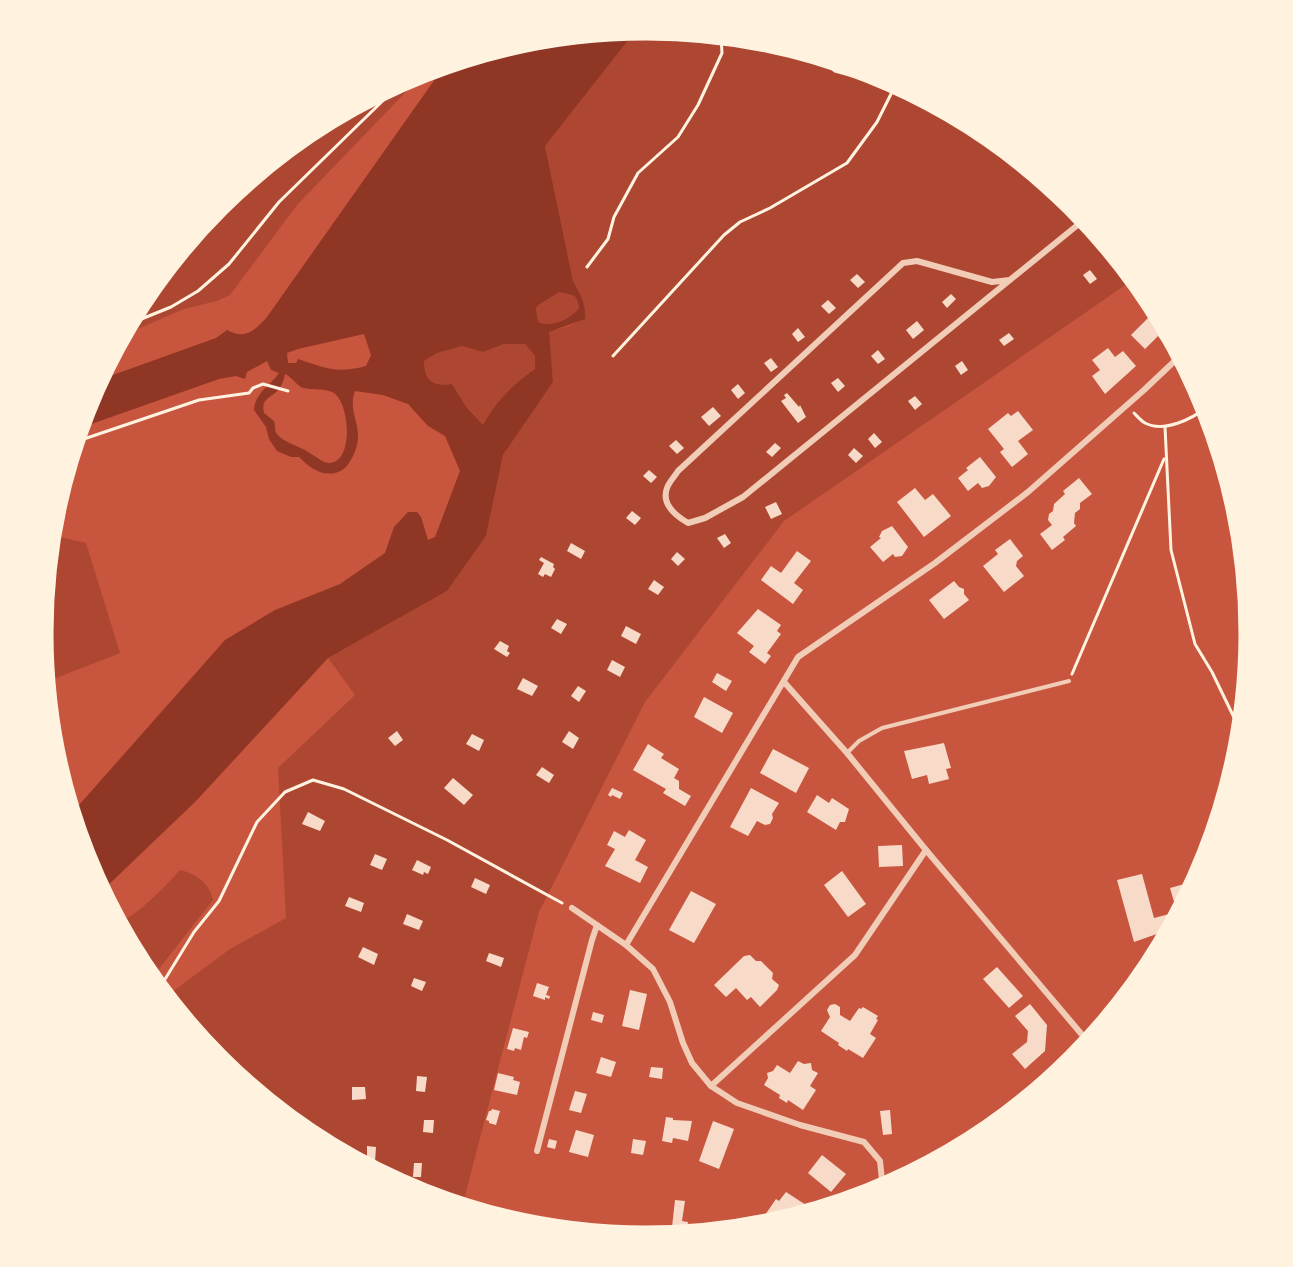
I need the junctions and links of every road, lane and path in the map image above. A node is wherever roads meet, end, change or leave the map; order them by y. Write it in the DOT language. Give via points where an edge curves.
graph roads {
  1 [pos="721,44"];
  2 [pos="833,70"];
  3 [pos="848,75"];
  4 [pos="892,92"];
  5 [pos="383,101"];
  6 [pos="1078,225"];
  7 [pos="587,267"];
  8 [pos="1010,280"];
  9 [pos="143,318"];
  10 [pos="613,356"];
  11 [pos="1174,360"];
  12 [pos="288,391"];
  13 [pos="1126,406"];
  14 [pos="1199,414"];
  15 [pos="1166,427"];
  16 [pos="85,439"];
  17 [pos="1166,456"];
  18 [pos="1069,681"];
  19 [pos="784,682"];
  20 [pos="1235,719"];
  21 [pos="847,753"];
  22 [pos="926,850"];
  23 [pos="572,908"];
  24 [pos="597,925"];
  25 [pos="626,945"];
  26 [pos="164,980"];
  27 [pos="1083,1036"];
  28 [pos="711,1086"];
  29 [pos="537,1151"];
  30 [pos="882,1179"];
  1 -- 7 [label="path" via="722,53 698,105 678,137 638,173 614,217 608,239"];
  2 -- 3 [label="path"];
  4 -- 10 [label="path" via="877,122 847,163 740,222"];
  5 -- 9 [label="path" via="279,202 229,264 198,291"];
  6 -- 8 [label="street"];
  8 -- 8 [label="street" via="743,497 688,523 675,516 667,503 666,489 678,471 903,263 917,261 992,282"];
  11 -- 13 [label="street"];
  12 -- 16 [label="path" via="265,384 249,393 199,400"];
  13 -- 15 [label="path" via="1144,423"];
  13 -- 19 [label="street" via="1019,499 935,563 798,657"];
  14 -- 15 [label="path"];
  15 -- 17 [label="path"];
  17 -- 18 [label="path"];
  17 -- 20 [label="path" via="1171,550 1195,644"];
  18 -- 21 [label="lane" via="882,728"];
  19 -- 21 [label="street"];
  19 -- 25 [label="street"];
  21 -- 22 [label="street"];
  22 -- 27 [label="street"];
  22 -- 28 [label="street" via="855,955"];
  23 -- 24 [label="street"];
  23 -- 26 [label="path" via="344,789 313,780 285,792 257,822 219,901"];
  24 -- 25 [label="street"];
  24 -- 29 [label="street"];
  25 -- 28 [label="street" via="654,969 692,1064"];
  28 -- 30 [label="street" via="737,1103 864,1142 880,1161"];
}
